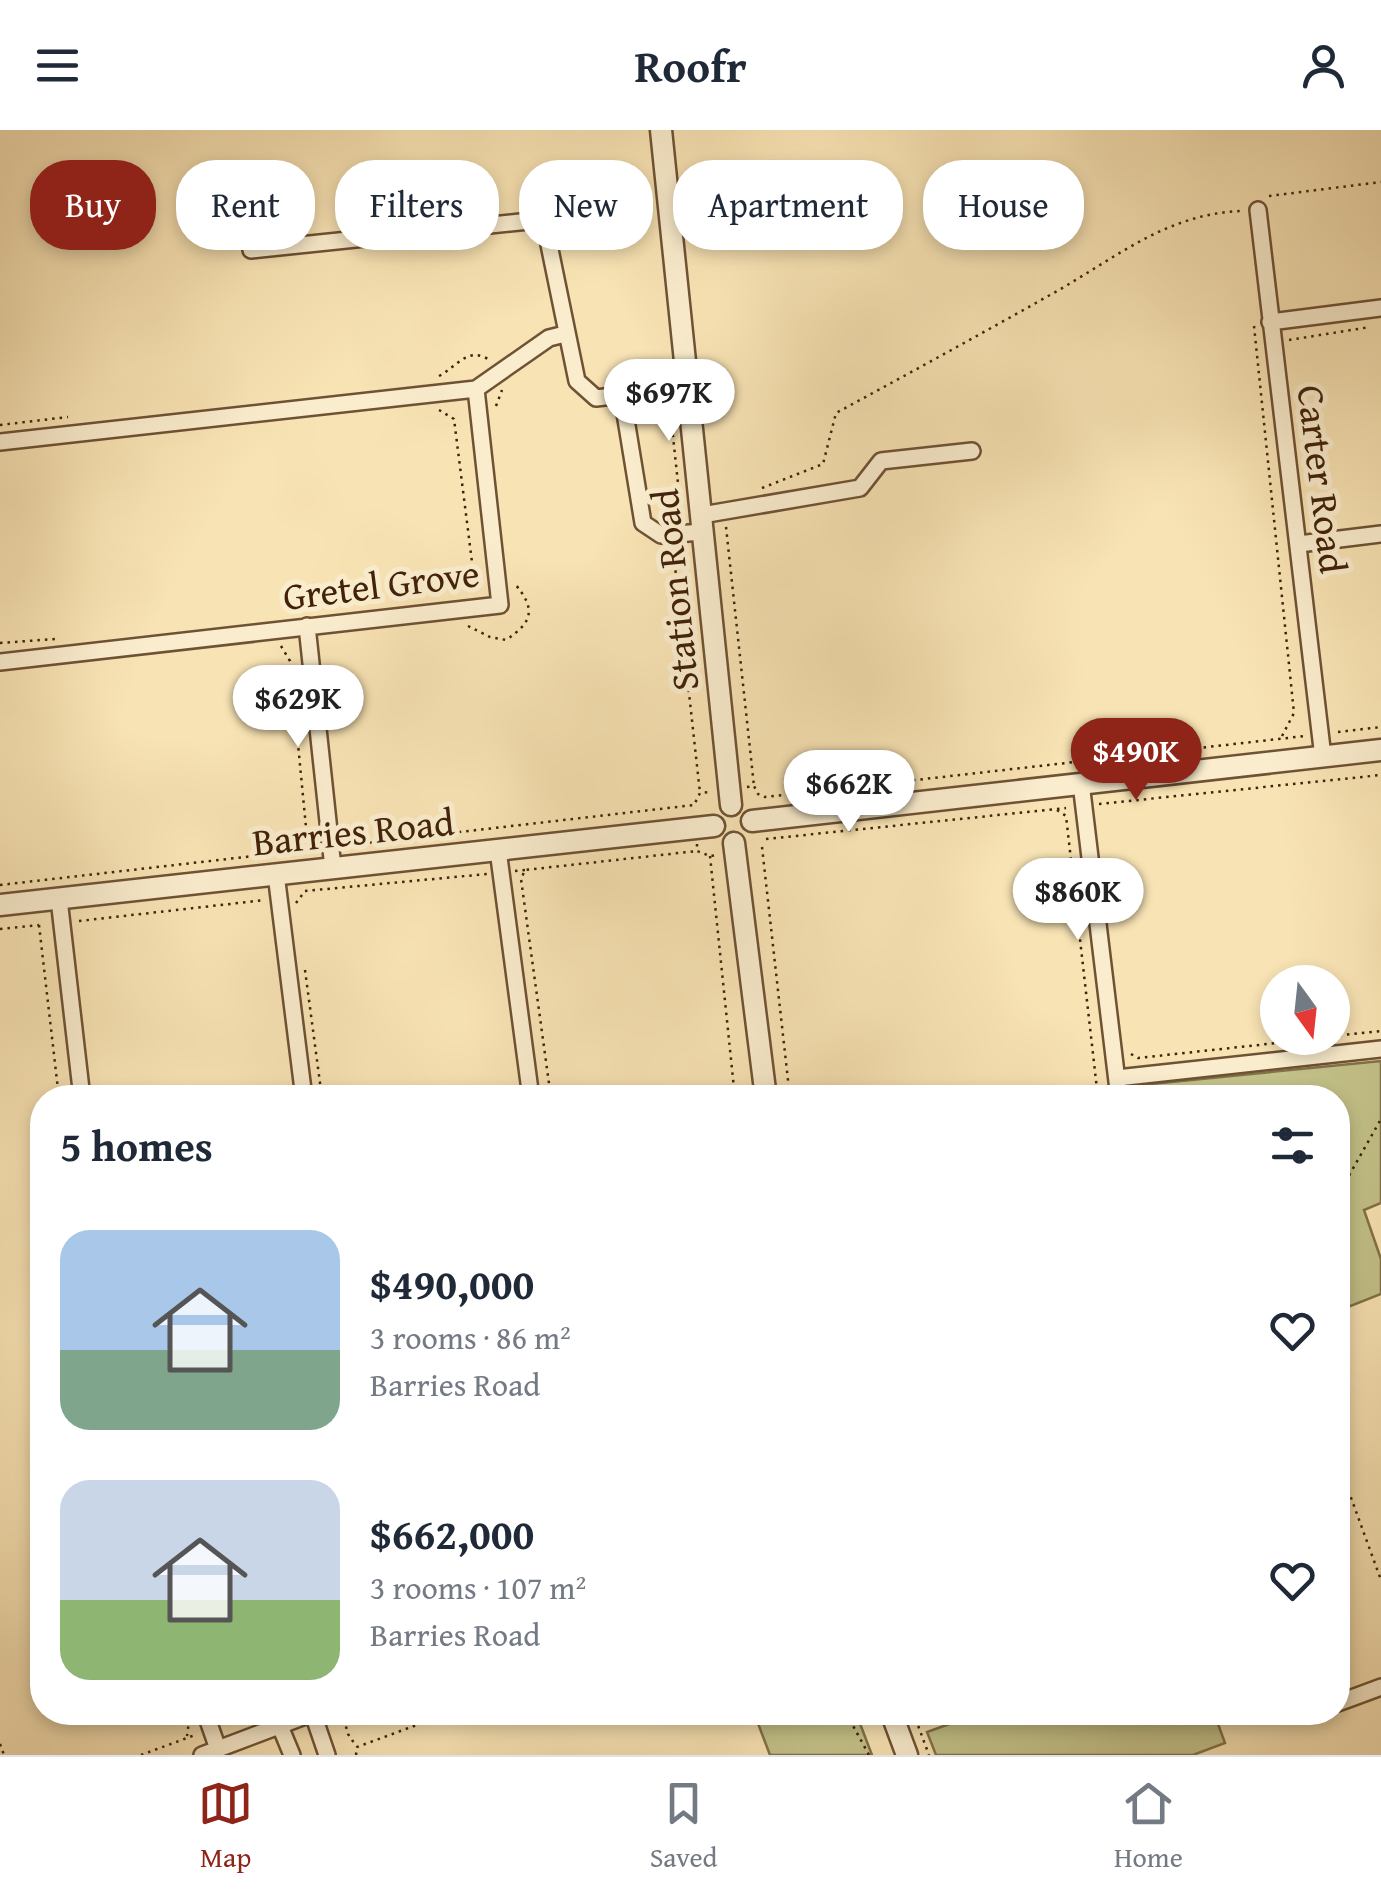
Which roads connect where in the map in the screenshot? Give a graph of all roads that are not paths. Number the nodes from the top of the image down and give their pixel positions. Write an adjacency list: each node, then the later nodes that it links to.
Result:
1 (662, 130): 10 (street, Station Road)
2 (1258, 210): 5 (street, Carter Road)
3 (315, 243): 6 (street)
4 (1381, 308): 5 (street)
5 (1262, 324): 12 (street, Carter Road)
6 (566, 334): 7 (street); 10 (street)
7 (476, 389): 8 (street); 13 (street, Gretel Grove)
8 (0, 442)
9 (972, 451): 10 (street)
10 (703, 524): 18 (street, Station Road)
11 (1381, 534): 12 (street)
12 (1299, 544): 16 (street, Carter Road)
13 (307, 626): 14 (street, Gretel Grove); 23 (street)
14 (0, 662)
15 (1381, 750): 16 (street)
16 (1323, 757): 17 (street)
17 (1081, 783): 19 (street); 28 (street)
18 (731, 797): 19 (street); 20 (street)
19 (752, 822): 21 (street)
20 (714, 826): 21 (street); 22 (street, Barries Road)
21 (734, 843): 32 (street)
22 (498, 850): 23 (street, Barries Road); 31 (street)
23 (332, 858): 24 (street, Barries Road)
24 (276, 874): 25 (street, Barries Road); 30 (street)
25 (59, 898): 26 (street, Barries Road); 29 (street)
26 (0, 905)
27 (1381, 1049): 28 (street)
28 (1117, 1078): 33 (street)
29 (81, 1085)
30 (302, 1085)
31 (528, 1085)
32 (764, 1085)
33 (1118, 1085)
34 (1381, 1687): 35 (street)
35 (1350, 1699)
36 (210, 1725): 40 (street)
37 (319, 1725): 43 (street)
38 (897, 1725): 44 (street)
39 (280, 1726): 40 (street); 42 (street)
40 (218, 1749): 41 (street)
41 (202, 1755)
42 (292, 1755)
43 (328, 1755)
44 (907, 1755)

